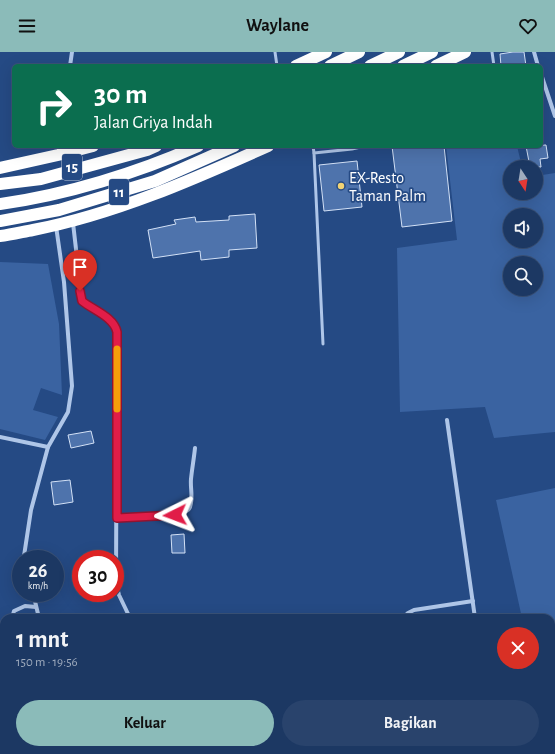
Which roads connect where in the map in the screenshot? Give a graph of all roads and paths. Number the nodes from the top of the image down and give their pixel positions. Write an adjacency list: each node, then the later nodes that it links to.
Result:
1 (72, 52): 11 (street)
2 (276, 52): 12 (lane)
3 (326, 52): 13 (highway)
4 (353, 52): 14 (highway)
5 (359, 52): 15 (highway)
6 (399, 52): 16 (highway)
7 (432, 52): 17 (highway)
8 (465, 52): 18 (highway)
9 (492, 52): 19 (lane)
10 (534, 52): 20 (street)
11 (70, 64)
12 (278, 64)
13 (300, 64)
14 (328, 64)
15 (334, 64)
16 (374, 64)
17 (407, 64)
18 (440, 64)
19 (494, 64)
20 (537, 64)
21 (543, 80): 22 (street)
22 (555, 116)
23 (83, 148): 32 (highway)
24 (136, 148): 33 (highway, 15)
25 (152, 148): 34 (highway, 11)
26 (194, 148): 35 (highway, 15)
27 (229, 148): 36 (highway, 11)
28 (264, 148): 37 (highway)
29 (313, 148): 31 (lane)
30 (357, 148): 31 (lane)
31 (314, 153): 40 (lane)
32 (0, 168)
33 (0, 181)
34 (0, 184)
35 (0, 204)
36 (0, 221)
37 (73, 222): 38 (highway); 45 (street)
38 (56, 226): 39 (highway); 43 (street)
39 (0, 236)
40 (323, 344)
41 (447, 420): 48 (street)
42 (0, 436): 43 (street)
43 (48, 447): 46 (street)
44 (195, 448): 45 (street)
45 (117, 518): 52 (street)
46 (25, 550)
47 (35, 602): 49 (street)
48 (473, 602): 53 (street); 54 (street)
49 (36, 607): 50 (street); 51 (street)
50 (13, 614)
51 (38, 614)
52 (128, 614)
53 (407, 614)
54 (474, 614)

